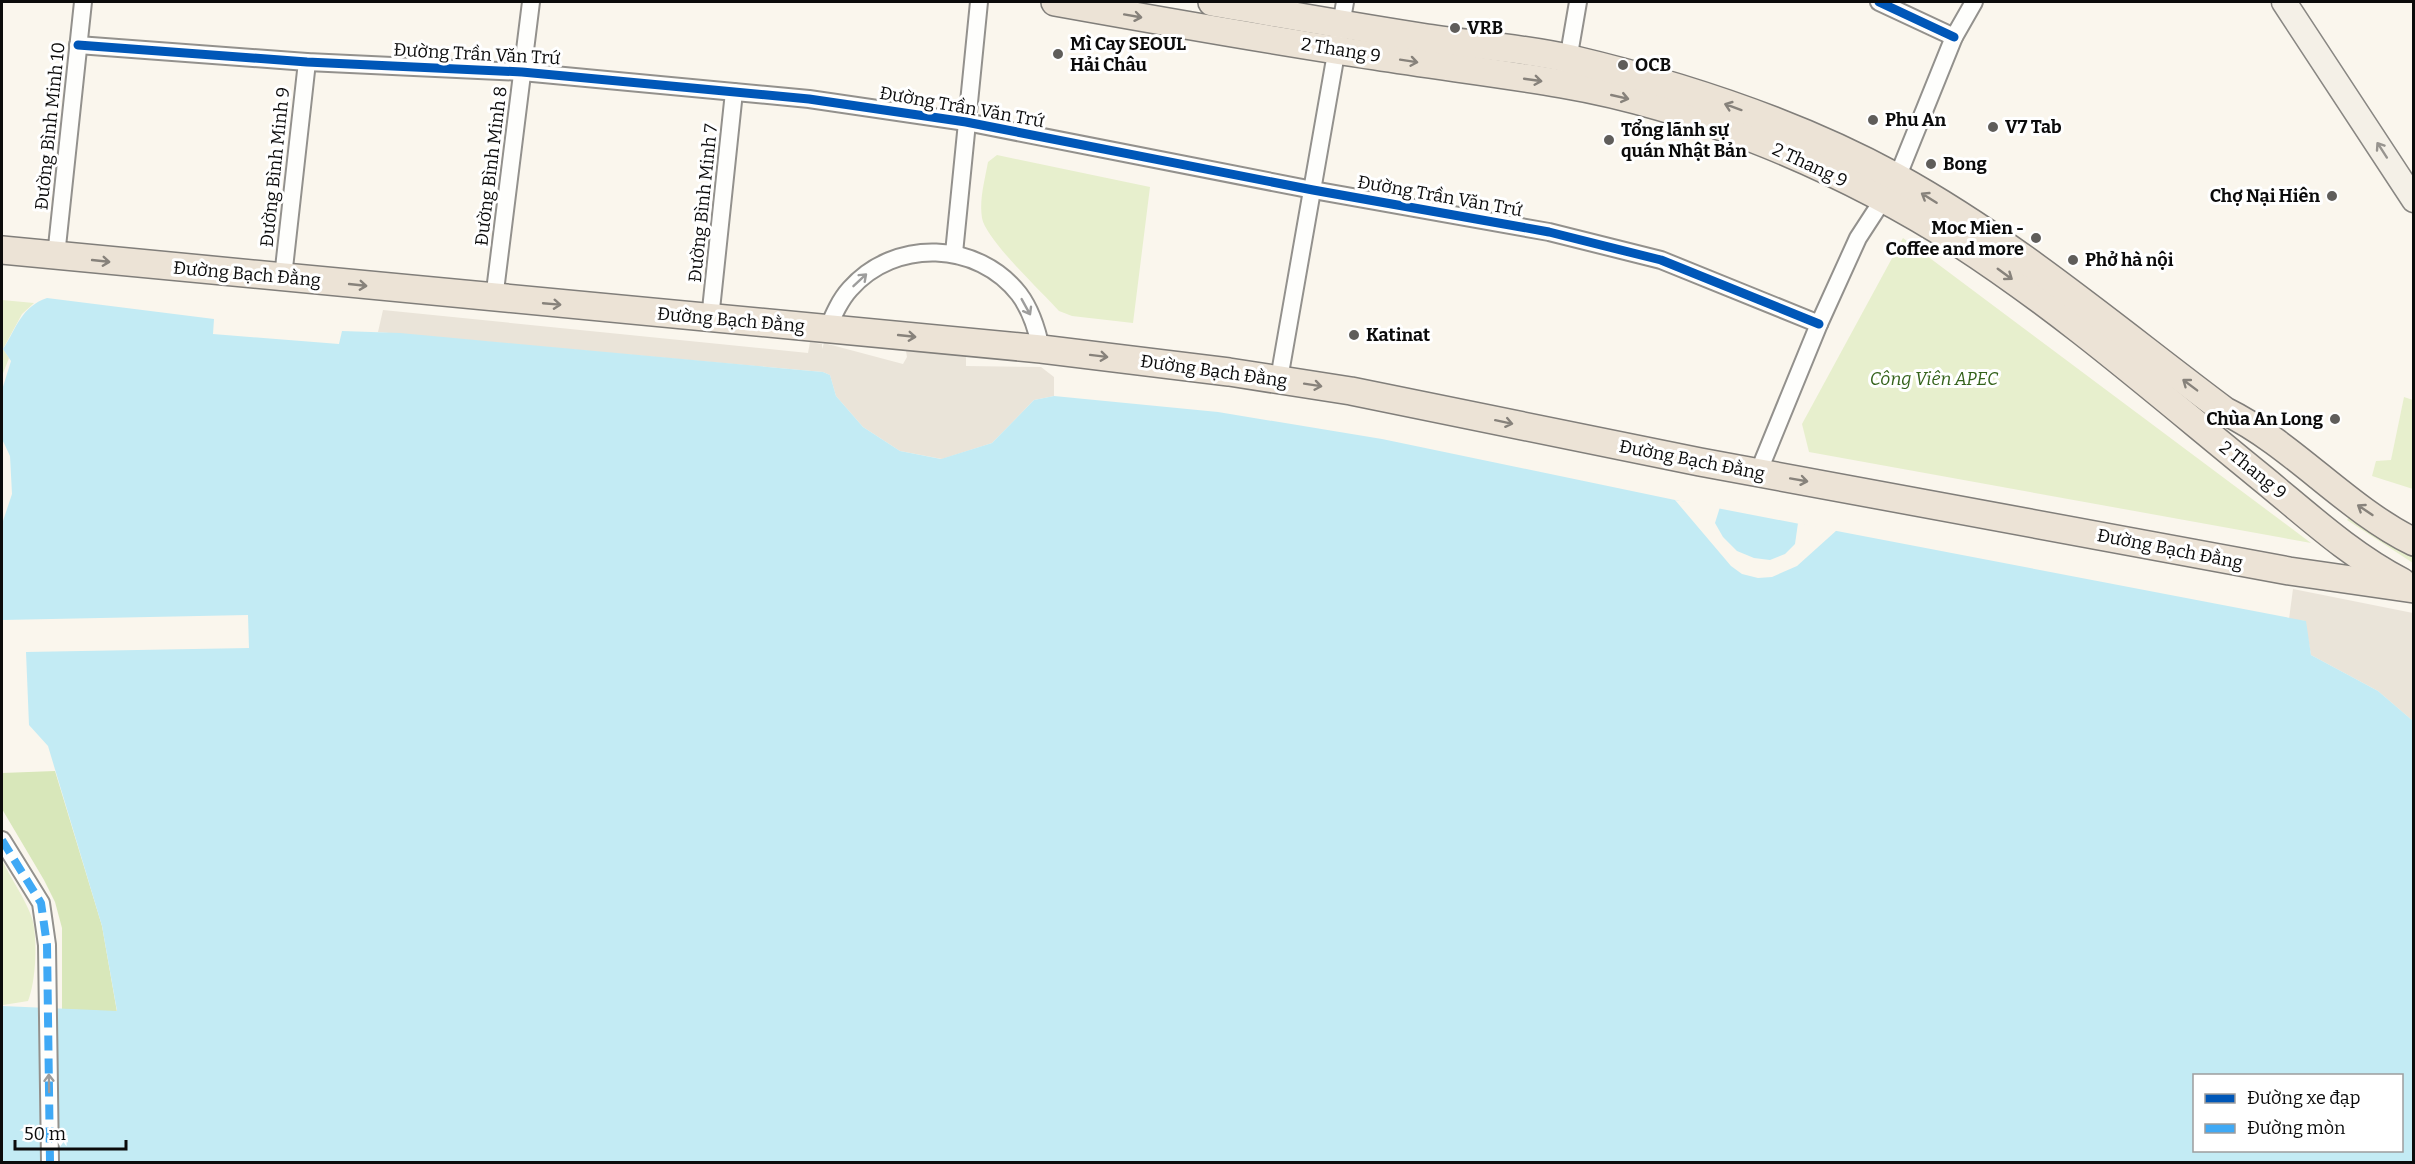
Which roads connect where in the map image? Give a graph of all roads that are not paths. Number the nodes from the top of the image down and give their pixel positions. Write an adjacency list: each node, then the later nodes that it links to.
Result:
1 (83, 2): 13 (street, Đường Bình Minh 10)
2 (531, 2): 16 (street, Đường Bình Minh 8)
3 (979, 2): 18 (street)
4 (1055, 2): 11 (main road, 2 Thang 9, one-way to 11)
5 (1212, 2): 10 (main road, 2 Thang 9)
6 (1578, 2): 15 (street)
7 (1879, 2): 12 (street)
8 (1974, 2): 12 (street)
9 (2284, 2): 22 (main road, one-way to 9)
10 (1244, 4): 11 (main road, 2 Thang 9)
11 (1341, 25): 15 (main road, 2 Thang 9); 20 (street)
12 (1953, 37): 19 (street)
13 (78, 45): 14 (street, Đường Trần Văn Trứ); 25 (street, Đường Bình Minh 10)
14 (307, 62): 16 (street, Đường Trần Văn Trứ); 26 (street, Đường Bình Minh 9)
15 (1565, 71): 19 (main road, 2 Thang 9, one-way to 15); 21 (main road, 2 Thang 9, one-way to 21)
16 (522, 72): 17 (street, Đường Trần Văn Trứ); 27 (street, Đường Bình Minh 8)
17 (734, 92): 18 (street, Đường Trần Văn Trứ); 28 (street, Đường Bình Minh 7)
18 (966, 122): 20 (street, Đường Trần Văn Trứ); 24 (street)
19 (1897, 178): 21 (street); 34 (main road, 2 Thang 9, one-way to 19)
20 (1313, 190): 29 (street, Đường Trần Văn Trứ); 32 (street)
21 (1882, 200): 29 (street); 35 (main road, 2 Thang 9, one-way to 35)
22 (2414, 200)
23 (2, 250): 25 (main road, Đường Bạch Đằng)
24 (954, 253): 30 (street, one-way to 24); 31 (street, one-way to 31)
25 (56, 256): 26 (main road, Đường Bạch Đằng, one-way to 26)
26 (283, 277): 27 (main road, Đường Bạch Đằng, one-way to 27)
27 (494, 299): 28 (main road, Đường Bạch Đằng, one-way to 28)
28 (710, 318): 30 (main road, Đường Bạch Đằng)
29 (1819, 324): 33 (street)
30 (828, 328): 31 (main road, Đường Bạch Đằng, one-way to 31)
31 (1041, 349): 32 (main road, Đường Bạch Đằng, one-way to 32)
32 (1279, 379): 33 (main road, Đường Bạch Đằng, one-way to 33)
33 (1758, 473): 37 (main road, Đường Bạch Đằng, one-way to 37)
34 (2340, 494): 35 (main road); 36 (main road, 2 Thang 9, one-way to 34)
35 (2316, 523): 37 (main road, 2 Thang 9)
36 (2414, 542)
37 (2414, 588)
38 (2, 840): 39 (street, one-way to 38)
39 (50, 1162)

